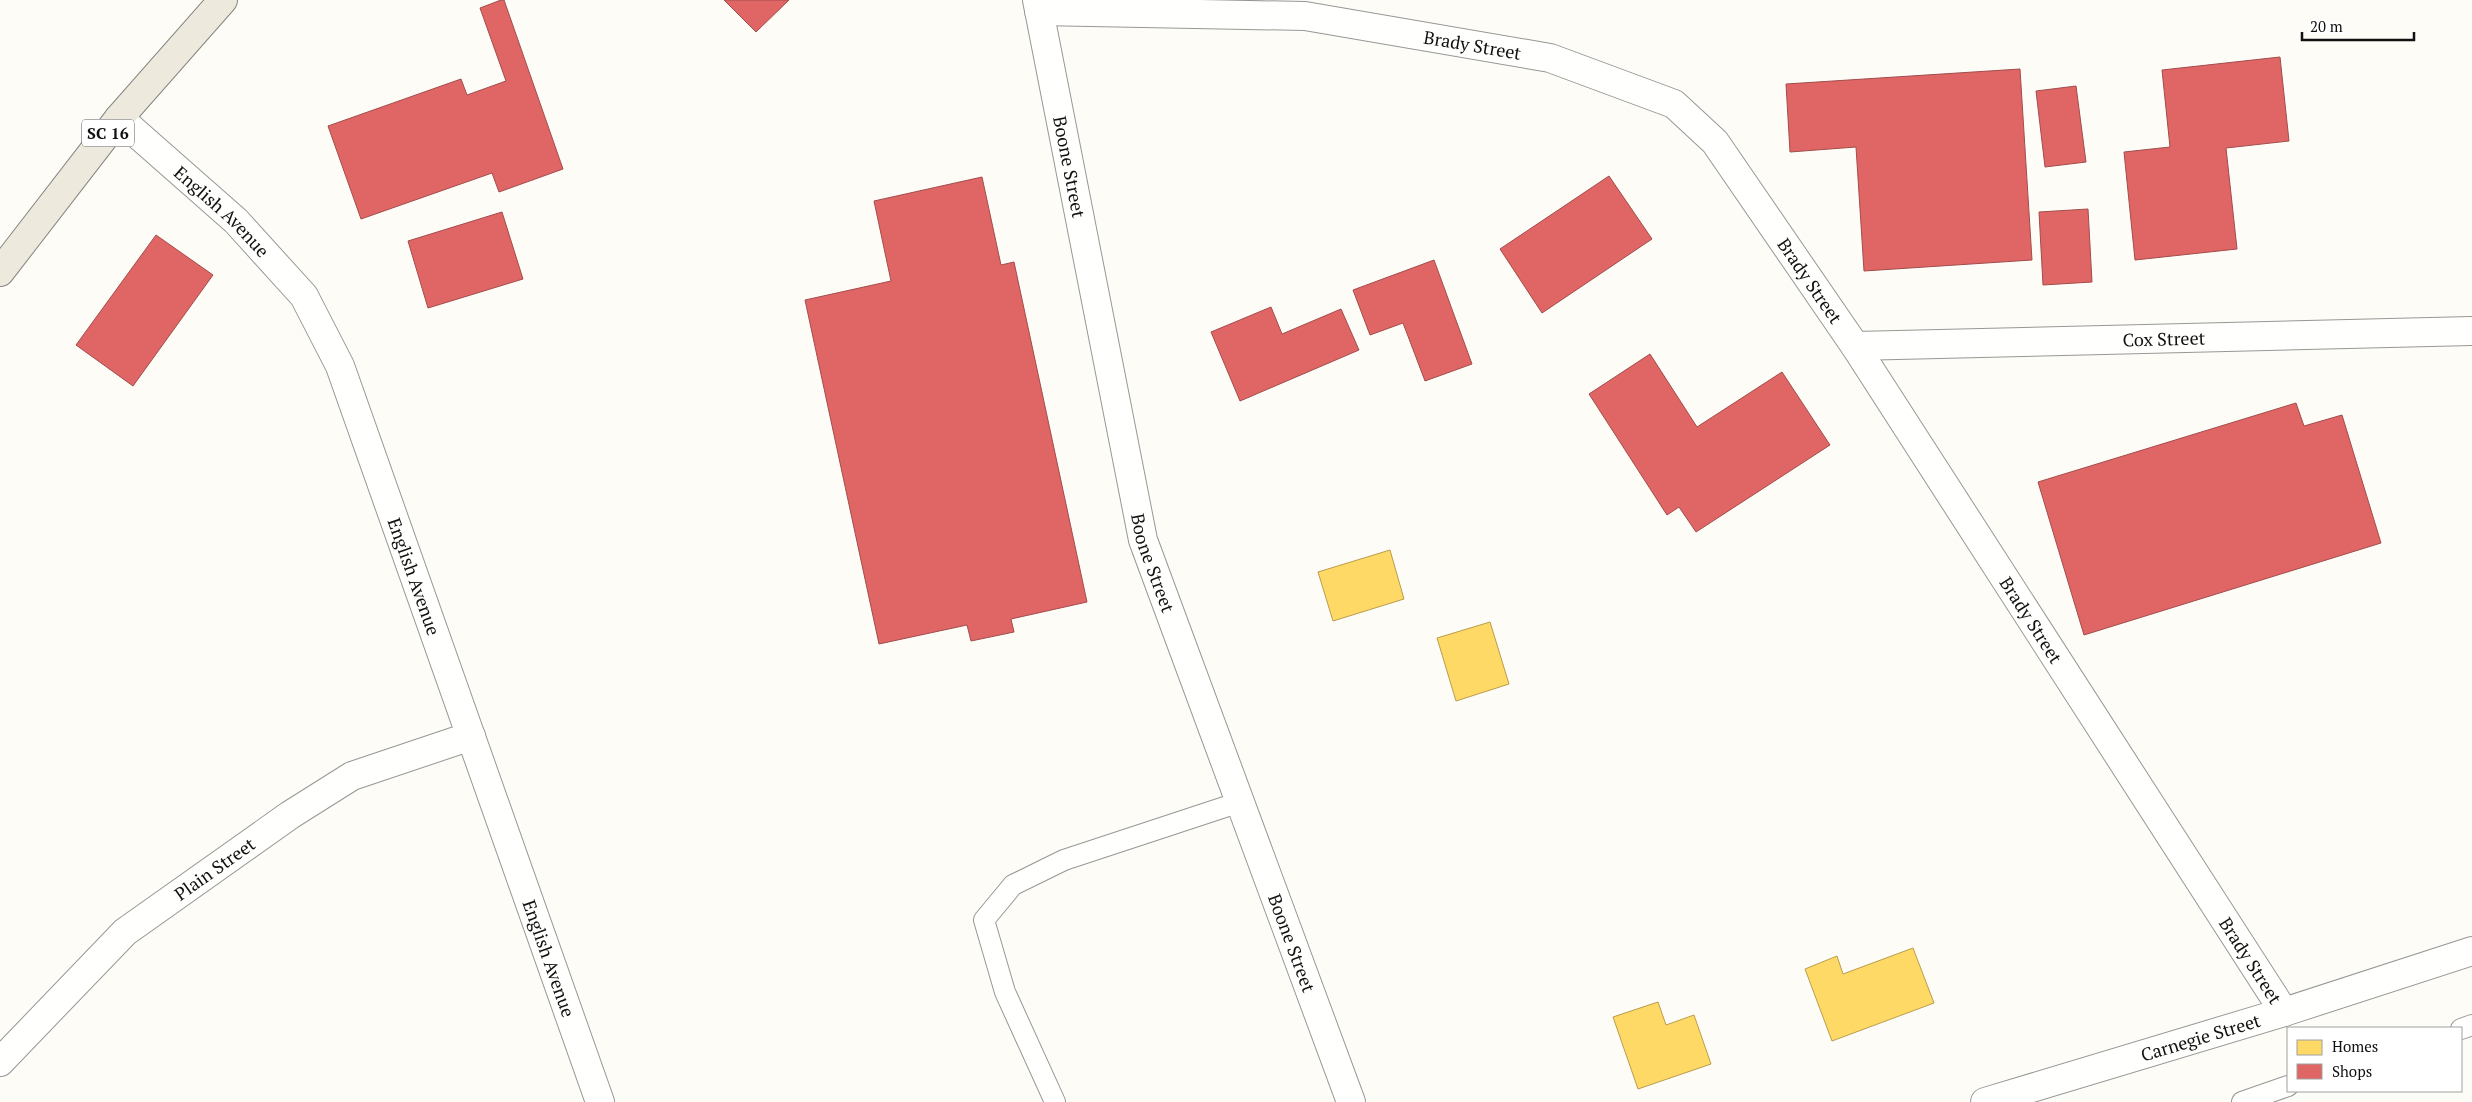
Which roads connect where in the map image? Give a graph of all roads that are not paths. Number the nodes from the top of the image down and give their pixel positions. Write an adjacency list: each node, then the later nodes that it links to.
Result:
1 (223, 0): 3 (main road, SC 16)
2 (1038, 6): 6 (street, Brady Street); 8 (street, Boone Street)
3 (119, 118): 4 (main road, SC 16); 7 (street, English Avenue)
4 (1, 269)
5 (2472, 331): 6 (street, Cox Street)
6 (1855, 346): 10 (street, Brady Street)
7 (471, 736): 11 (street, Plain Street); 13 (street, English Avenue)
8 (1240, 802): 14 (lane); 15 (street, Boone Street)
9 (2472, 951): 10 (street, Carnegie Street)
10 (2284, 1012): 16 (street, Carnegie Street)
11 (0, 1062)
12 (2287, 1086): 17 (lane)
13 (600, 1102)
14 (1055, 1102)
15 (1351, 1102)
16 (1985, 1102)
17 (2242, 1102)

